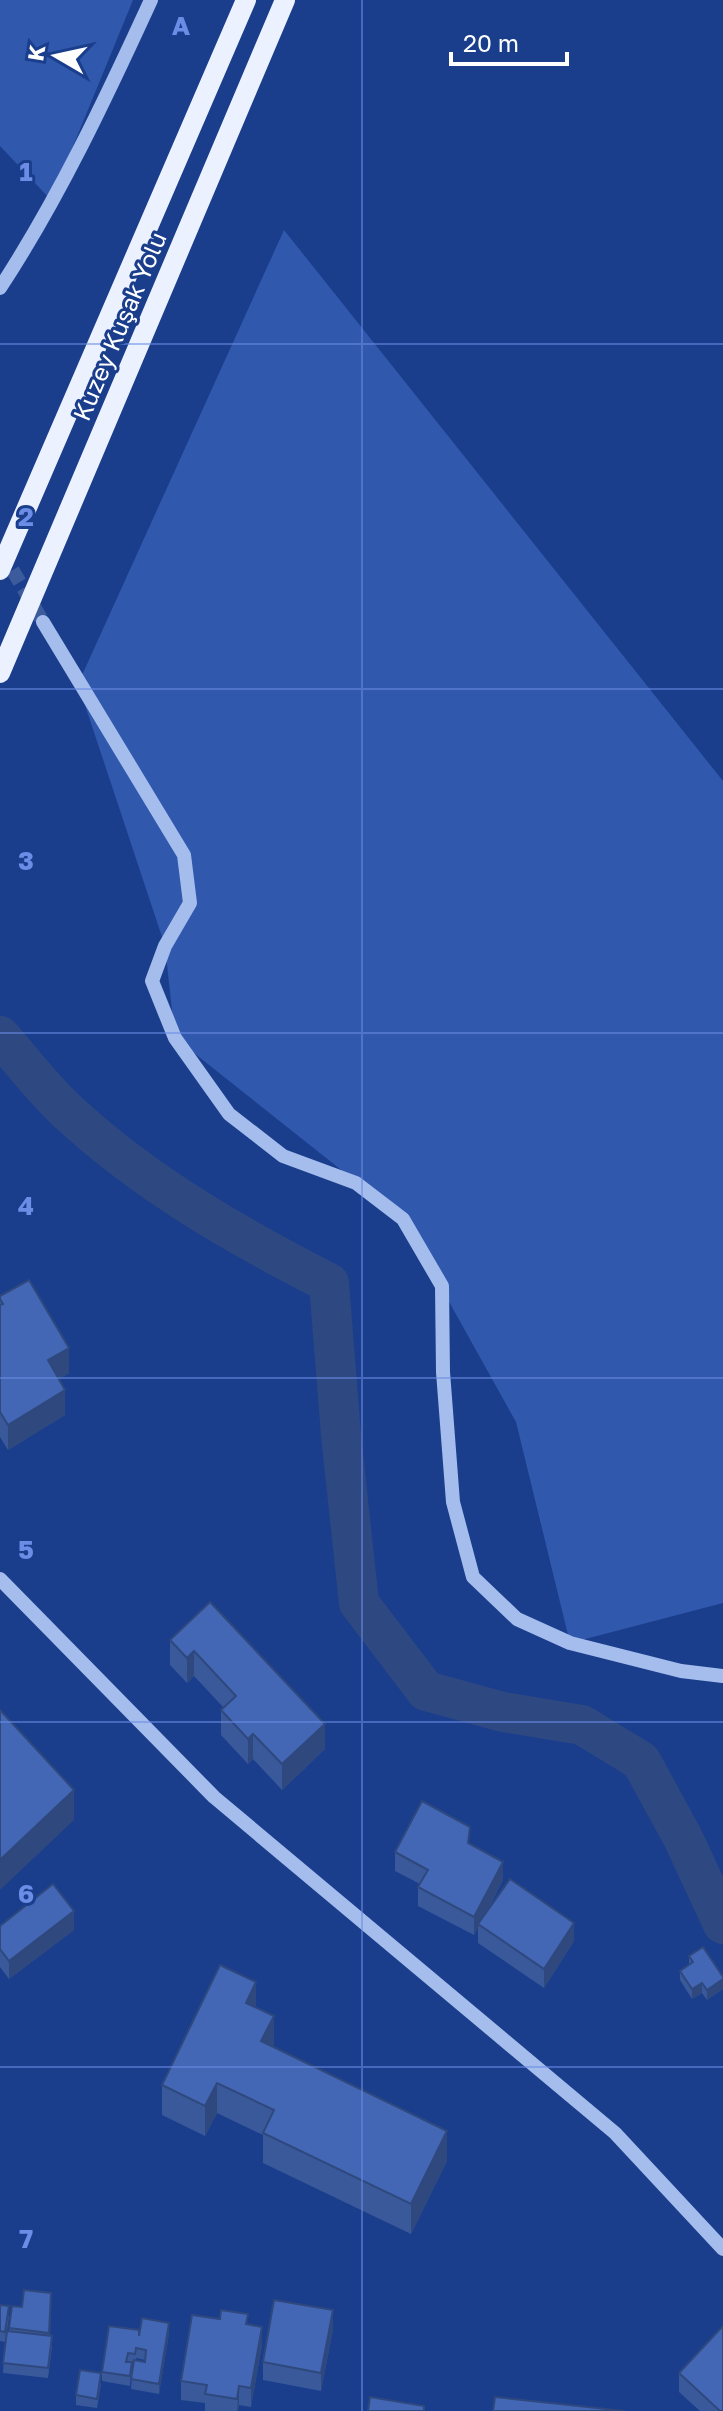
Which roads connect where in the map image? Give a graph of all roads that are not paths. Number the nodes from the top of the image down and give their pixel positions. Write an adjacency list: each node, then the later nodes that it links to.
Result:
1 (151, 0): 4 (street)
2 (246, 0): 5 (main road, Kuzey Kuşak Yolu)
3 (285, 0): 7 (main road, Kuzey Kuşak Yolu)
4 (0, 288)
5 (0, 570)
6 (43, 622): 9 (street)
7 (0, 673)
8 (0, 1579): 10 (street)
9 (723, 1676)
10 (723, 2249)

